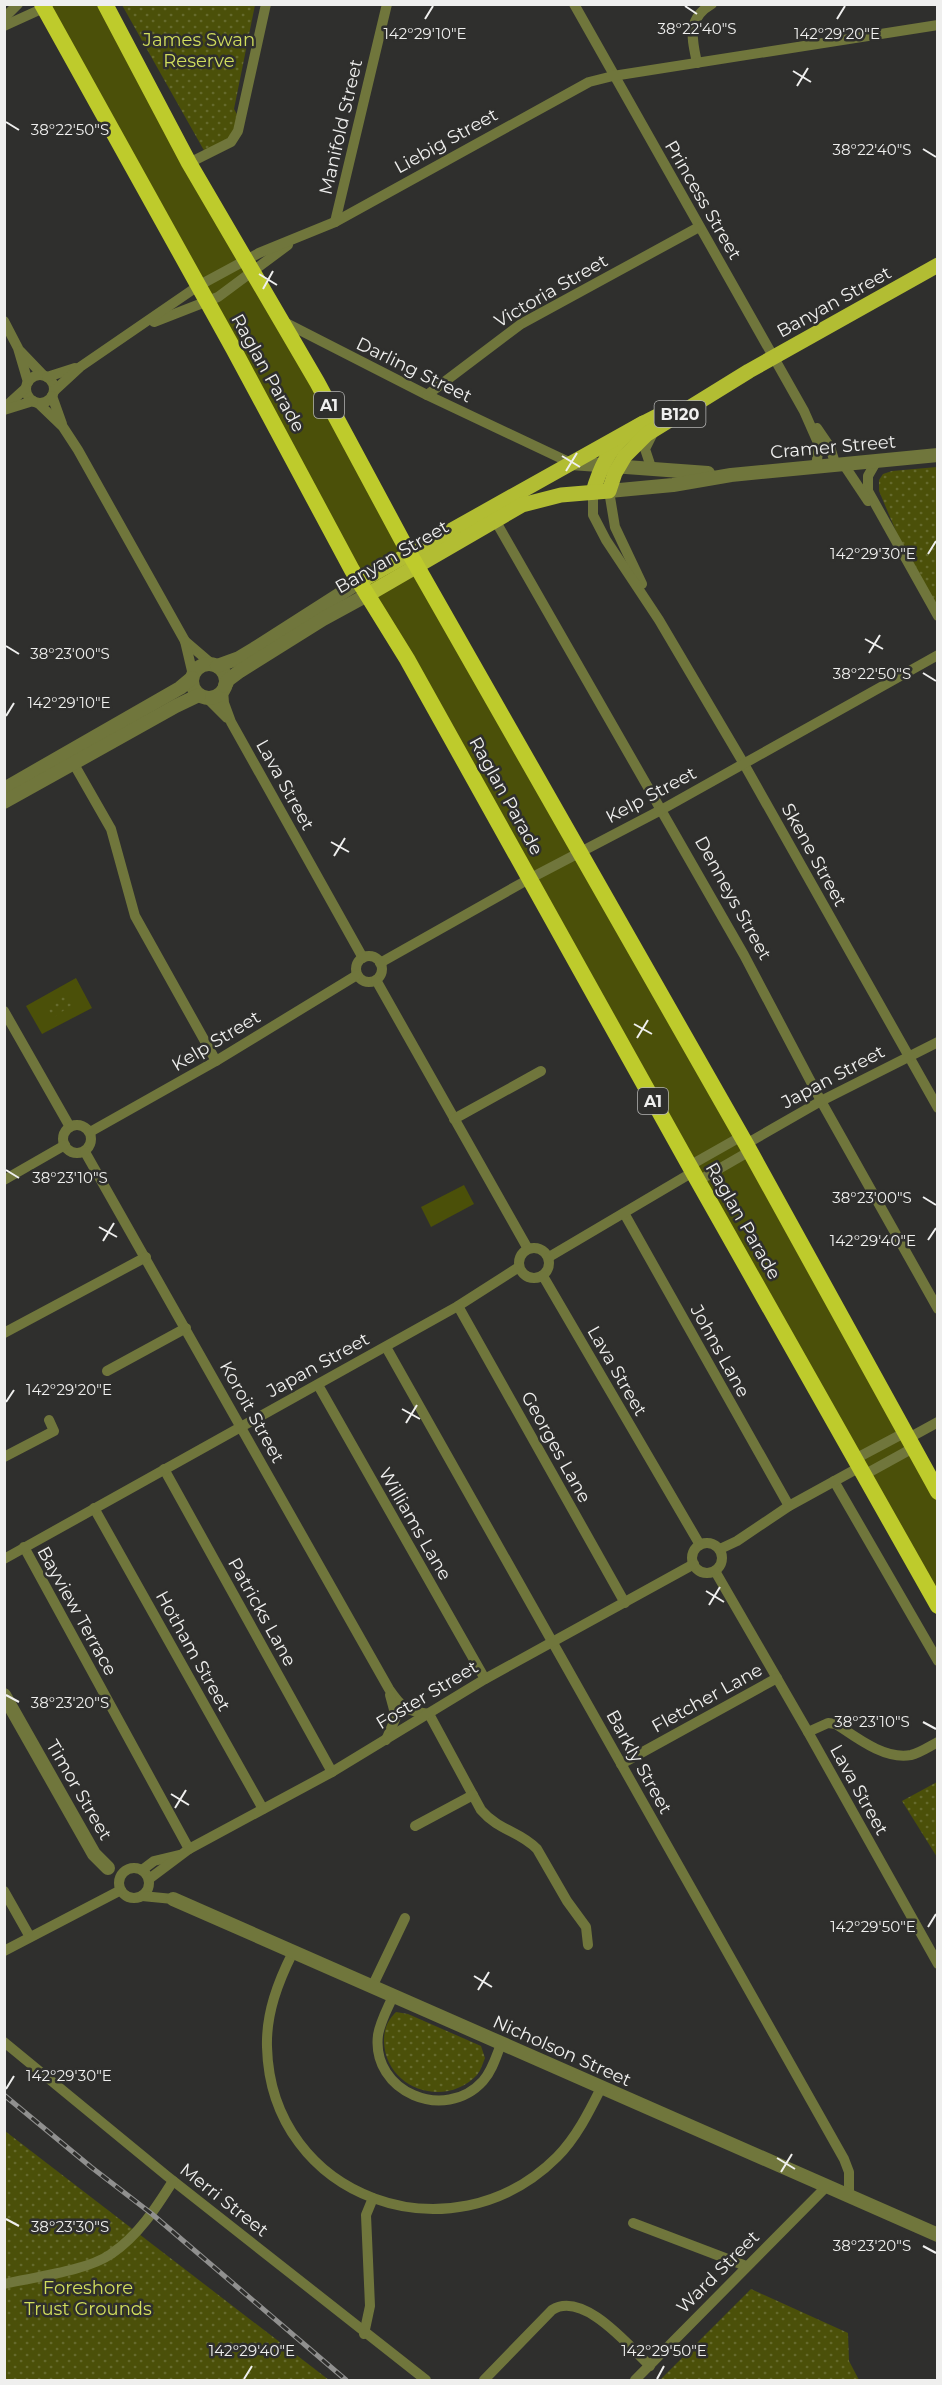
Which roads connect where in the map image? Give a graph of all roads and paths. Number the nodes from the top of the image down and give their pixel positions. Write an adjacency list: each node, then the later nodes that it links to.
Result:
1 (18, 4): 8 (street)
2 (266, 4): 13 (street)
3 (387, 4): 14 (street, Manifold Street)
4 (574, 4): 12 (street, Princess Street)
5 (712, 4): 11 (street)
6 (46, 6): 10 (street); 18 (highway, Raglan Parade / A1)
7 (106, 6): 13 (highway, Raglan Parade / A1)
8 (4, 18)
9 (938, 25): 11 (street, Liebig Street)
10 (4, 26)
11 (698, 63): 12 (street, Liebig Street)
12 (613, 76): 14 (street, Liebig Street); 15 (street, Princess Street)
13 (189, 163): 16 (highway, Raglan Parade / A1)
14 (335, 222): 16 (street, Liebig Street)
15 (699, 227): 24 (street, Princess Street); 29 (street, Victoria Street)
16 (250, 266): 18 (street, Liebig Street); 19 (street, Liebig Street); 20 (highway, Raglan Parade / A1)
17 (938, 266): 24 (main road, Banyan Street / B120)
18 (198, 286): 19 (highway, Raglan Parade / A1); 22 (street, Liebig Street)
19 (206, 302): 22 (street, Liebig Street); 53 (highway, Raglan Parade / A1)
20 (281, 320): 29 (street, Darling Street); 52 (highway, Raglan Parade / A1)
21 (4, 321): 23 (street)
22 (140, 327): 25 (street, Liebig Street)
23 (18, 348): 26 (street); 27 (street)
24 (775, 357): 32 (street, Princess Street); 33 (main road, Banyan Street / B120)
25 (80, 367): 26 (street, Liebig Street); 28 (street, Liebig Street)
26 (45, 376): 27 (street); 28 (street)
27 (27, 385): 30 (street); 31 (street)
28 (53, 393): 30 (street); 34 (street)
29 (426, 395): 35 (street, Darling Street)
30 (35, 402): 31 (street); 34 (street)
31 (4, 409)
32 (804, 411): 40 (street, Princess Street); 42 (street, Princess Street)
33 (650, 426): 38 (main road, B120); 39 (main road, Banyan Street / B120); 41 (main road, Banyan Street / B120); 44 (street)
34 (63, 427): 56 (street)
35 (535, 447): 38 (street, Darling Street); 43 (street, Darling Street)
36 (938, 455): 37 (street, Cramer Street)
37 (876, 462): 40 (street, Cramer Street); 51 (street)
38 (571, 463): 39 (street, B120); 43 (main road, Banyan Street / B120)
39 (602, 465): 41 (street, B120); 47 (main road, Banyan Street / B120)
40 (840, 465): 42 (street, Cramer Street); 51 (street, Princess Street)
41 (618, 466): 44 (street, Cramer Street); 46 (main road, Banyan Street / B120)
42 (816, 467): 45 (street, Cramer Street)
43 (556, 470): 48 (main road); 49 (main road, Banyan Street / B120)
44 (652, 470): 45 (street, Cramer Street)
45 (731, 474): 46 (street, Cramer Street)
46 (609, 491): 47 (main road, Banyan Street / B120); 55 (street, Skene Street)
47 (593, 492): 48 (main road, Banyan Street / B120); 50 (street, Skene Street)
48 (555, 496): 49 (main road, Banyan Street / B120); 50 (street, Skene Street)
49 (492, 515): 52 (main road, Banyan Street / B120); 67 (street, Denneys Street)
50 (597, 523): 55 (street, Skene Street)
51 (891, 536): 54 (street)
52 (413, 559): 53 (main road, Banyan Street / B120); 68 (highway, Raglan Parade / A1)
53 (363, 588): 58 (street, Banyan Street); 60 (street, Banyan Street); 69 (highway, Raglan Parade / A1)
54 (938, 616)
55 (659, 620): 64 (street, Skene Street)
56 (185, 641): 58 (street); 59 (street)
57 (938, 655): 64 (street, Kelp Street)
58 (215, 666): 59 (street); 60 (street)
59 (192, 677): 61 (street); 63 (street)
60 (224, 688): 61 (street); 62 (street, Lava Street)
61 (203, 696): 62 (street, Lava Street); 63 (street)
62 (231, 722): 70 (street, Lava Street)
63 (71, 758): 65 (street); 66 (street); 77 (street)
64 (744, 764): 67 (street, Kelp Street); 76 (street, Skene Street)
65 (4, 789)
66 (4, 802)
67 (661, 810): 68 (street, Kelp Street); 79 (street, Denneys Street)
68 (580, 851): 69 (street, Kelp Street); 84 (highway, Raglan Parade / A1)
69 (529, 879): 71 (street, Kelp Street); 87 (highway, Raglan Parade / A1)
70 (363, 958): 71 (street); 72 (street)
71 (380, 963): 73 (street)
72 (357, 975): 73 (street); 77 (street, Kelp Street)
73 (376, 980): 81 (street)
74 (4, 1011): 82 (street)
75 (938, 1042): 76 (street, Japan Street)
76 (908, 1055): 79 (street, Japan Street); 80 (street, Skene Street)
77 (216, 1061): 83 (street, Kelp Street)
78 (541, 1071): 81 (street)
79 (821, 1101): 84 (street, Japan Street); 96 (street, Denneys Street)
80 (938, 1108)
81 (454, 1119): 90 (street)
82 (70, 1127): 83 (street); 85 (street)
83 (90, 1132): 86 (street)
84 (746, 1143): 87 (street, Japan Street); 87 (street, Japan Street); 105 (highway, Raglan Parade / A1)
85 (65, 1146): 86 (street); 88 (street)
86 (85, 1152): 91 (street, Koroit Street)
87 (693, 1173): 89 (street, Japan Street); 107 (highway, Raglan Parade / A1)
88 (4, 1180)
89 (624, 1213): 92 (street, Japan Street); 111 (street, Johns Lane)
90 (528, 1249): 92 (street); 93 (street)
91 (146, 1257): 97 (street, Koroit Street); 98 (street)
92 (549, 1257): 94 (street)
93 (519, 1267): 94 (street); 95 (street, Japan Street)
94 (543, 1276): 113 (street, Lava Street)
95 (458, 1306): 99 (street, Japan Street); 119 (street, Georges Lane)
96 (938, 1309)
97 (186, 1328): 100 (street); 104 (street, Koroit Street)
98 (4, 1333)
99 (386, 1347): 101 (street, Japan Street); 121 (street, Barkly Street)
100 (108, 1371)
101 (318, 1385): 104 (street, Japan Street); 124 (street, Williams Lane)
102 (49, 1420): 106 (street)
103 (938, 1422): 105 (street)
104 (241, 1426): 108 (street, Japan Street); 125 (street, Koroit Street)
105 (908, 1440): 107 (street); 107 (street); 110 (highway, Raglan Parade / A1)
106 (4, 1457)
107 (860, 1467): 109 (street); 120 (highway, Raglan Parade / A1)
108 (164, 1469): 112 (street, Japan Street); 132 (street, Patricks Lane)
109 (834, 1482): 111 (street); 122 (street)
110 (938, 1492)
111 (789, 1506): 115 (street)
112 (94, 1508): 114 (street, Japan Street); 134 (street, Hotham Street)
113 (700, 1545): 115 (street); 117 (street)
114 (24, 1547): 116 (street, Japan Street); 136 (street, Bayview Terrace)
115 (720, 1549): 118 (street)
116 (4, 1559)
117 (694, 1564): 118 (street); 119 (street, Foster Street)
118 (715, 1571): 123 (street, Lava Street)
119 (625, 1603): 121 (street, Foster Street)
120 (938, 1606)
121 (551, 1643): 124 (street, Foster Street); 131 (street, Barkly Street)
122 (938, 1661)
123 (777, 1678): 128 (street, Lava Street); 131 (street, Fletcher Lane)
124 (485, 1679): 127 (street, Foster Street)
125 (389, 1689): 127 (street, Koroit Street); 129 (street, Koroit Street)
126 (4, 1695): 137 (street, Timor Street)
127 (429, 1714): 129 (street, Foster Street); 133 (street)
128 (808, 1732): 130 (street); 149 (street, Lava Street)
129 (386, 1740): 132 (street, Foster Street)
130 (938, 1742)
131 (621, 1764): 158 (street, Barkly Street)
132 (332, 1772): 134 (street, Foster Street)
133 (473, 1795): 135 (street); 146 (street)
134 (263, 1809): 136 (street, Foster Street)
135 (415, 1826)
136 (189, 1849): 139 (street, Foster Street)
137 (108, 1868): 138 (street, Timor Street); 140 (street, Timor Street)
138 (125, 1872): 139 (street); 140 (street)
139 (147, 1877): 142 (street); 143 (street, Nicholson Street)
140 (122, 1890): 142 (street); 145 (street)
141 (4, 1891): 145 (street)
142 (142, 1896): 143 (street, Nicholson Street)
143 (173, 1899): 148 (street, Nicholson Street)
144 (405, 1918): 150 (street)
145 (30, 1937): 147 (street)
146 (588, 1945)
147 (4, 1951)
148 (293, 1952): 150 (street, Nicholson Street); 157 (street)
149 (938, 1964)
150 (372, 1987): 151 (street, Nicholson Street)
151 (393, 1996): 153 (street, Nicholson Street); 153 (street)
152 (4, 2042): 155 (street, Merri Street)
153 (501, 2044): 154 (street, Nicholson Street)
154 (601, 2088): 156 (street, Nicholson Street); 157 (street)
155 (173, 2181): 162 (street); 163 (street, Merri Street)
156 (825, 2187): 158 (street, Nicholson Street); 161 (street, Ward Street)
157 (373, 2198): 163 (street)
158 (849, 2198): 160 (street, Nicholson Street)
159 (633, 2223): 161 (street)
160 (938, 2235)
161 (746, 2266): 164 (street, Ward Street)
162 (4, 2284)
163 (364, 2334): 165 (street, Merri Street)
164 (650, 2366): 166 (street); 167 (street, Ward Street)
165 (426, 2380)
166 (484, 2380)
167 (635, 2380)

